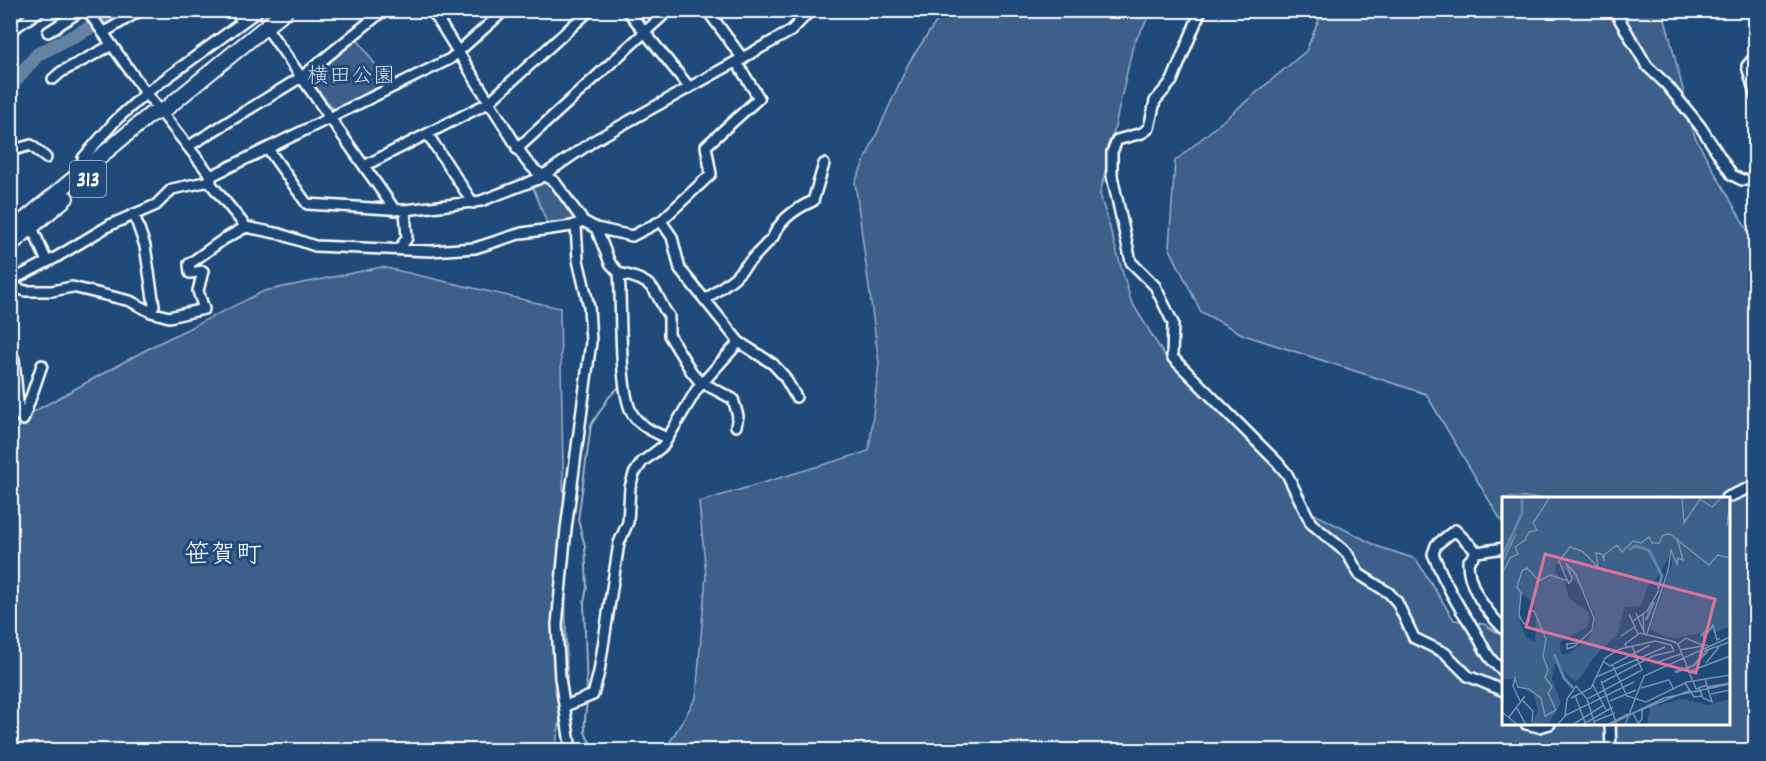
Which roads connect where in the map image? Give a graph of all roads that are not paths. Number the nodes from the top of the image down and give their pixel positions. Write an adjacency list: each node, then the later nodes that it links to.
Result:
1 (41, 10): 21 (street)
2 (82, 10): 22 (street)
3 (87, 10): 20 (street)
4 (141, 10): 20 (street)
5 (235, 10): 18 (street)
6 (259, 10): 18 (street)
7 (286, 10): 19 (highway, 313)
8 (384, 10): 28 (street)
9 (505, 10): 25 (street)
10 (590, 10): 33 (street)
11 (627, 10): 23 (street)
12 (669, 10): 23 (street)
13 (707, 10): 27 (street)
14 (1202, 10): 77 (street)
15 (1614, 10): 47 (street)
16 (434, 11): 25 (street)
17 (805, 13): 27 (street)
18 (243, 22): 31 (street)
19 (266, 27): 28 (street); 34 (highway, 313)
20 (99, 28): 24 (street)
21 (10, 31)
22 (48, 32)
23 (644, 32): 30 (street); 39 (street)
24 (112, 45): 29 (street); 31 (street)
25 (458, 54): 33 (street); 35 (street)
26 (1755, 55): 32 (street)
27 (740, 61): 30 (street); 51 (street)
28 (303, 76): 35 (street); 37 (street)
29 (54, 80)
30 (689, 87): 45 (street)
31 (146, 93): 34 (street); 44 (street)
32 (1755, 97)
33 (488, 103): 36 (street); 39 (street)
34 (163, 111): 37 (street); 44 (highway, 313); 53 (highway, 313)
35 (331, 117): 38 (street); 43 (street)
36 (428, 135): 43 (street); 48 (street)
37 (189, 146): 46 (street)
38 (268, 149): 46 (street); 49 (street)
39 (517, 149): 45 (street)
40 (10, 151): 41 (street)
41 (46, 158)
42 (824, 164): 62 (street)
43 (366, 165): 49 (street)
44 (85, 170): 56 (highway, 313)
45 (546, 174): 48 (street); 52 (street)
46 (211, 178): 50 (street); 54 (street)
47 (1755, 180)
48 (473, 203): 49 (street)
49 (400, 210): 58 (street)
50 (134, 214): 59 (street); 63 (street)
51 (661, 221): 55 (street); 62 (street)
52 (580, 223): 55 (street); 58 (street); 78 (street)
53 (32, 227): 57 (highway, 313); 59 (street)
54 (246, 227): 58 (street); 63 (street)
55 (596, 228): 60 (street)
56 (10, 232)
57 (10, 245)
58 (399, 249)
59 (47, 262): 61 (street)
60 (619, 273): 67 (street); 70 (street)
61 (11, 281): 63 (street)
62 (705, 300): 64 (street)
63 (151, 312)
64 (738, 342): 67 (street); 68 (street)
65 (10, 354): 66 (street)
66 (42, 365)
67 (704, 384): 69 (street); 70 (street)
68 (796, 397)
69 (736, 426)
70 (667, 438): 78 (street)
71 (1755, 485): 72 (street)
72 (1728, 497)
73 (1502, 548): 74 (street)
74 (1477, 552): 75 (street); 76 (street)
75 (1502, 628)
76 (1502, 670)
77 (1502, 691)
78 (565, 706): 80 (street)
79 (1610, 725): 81 (street)
80 (571, 750)
81 (1611, 750)

